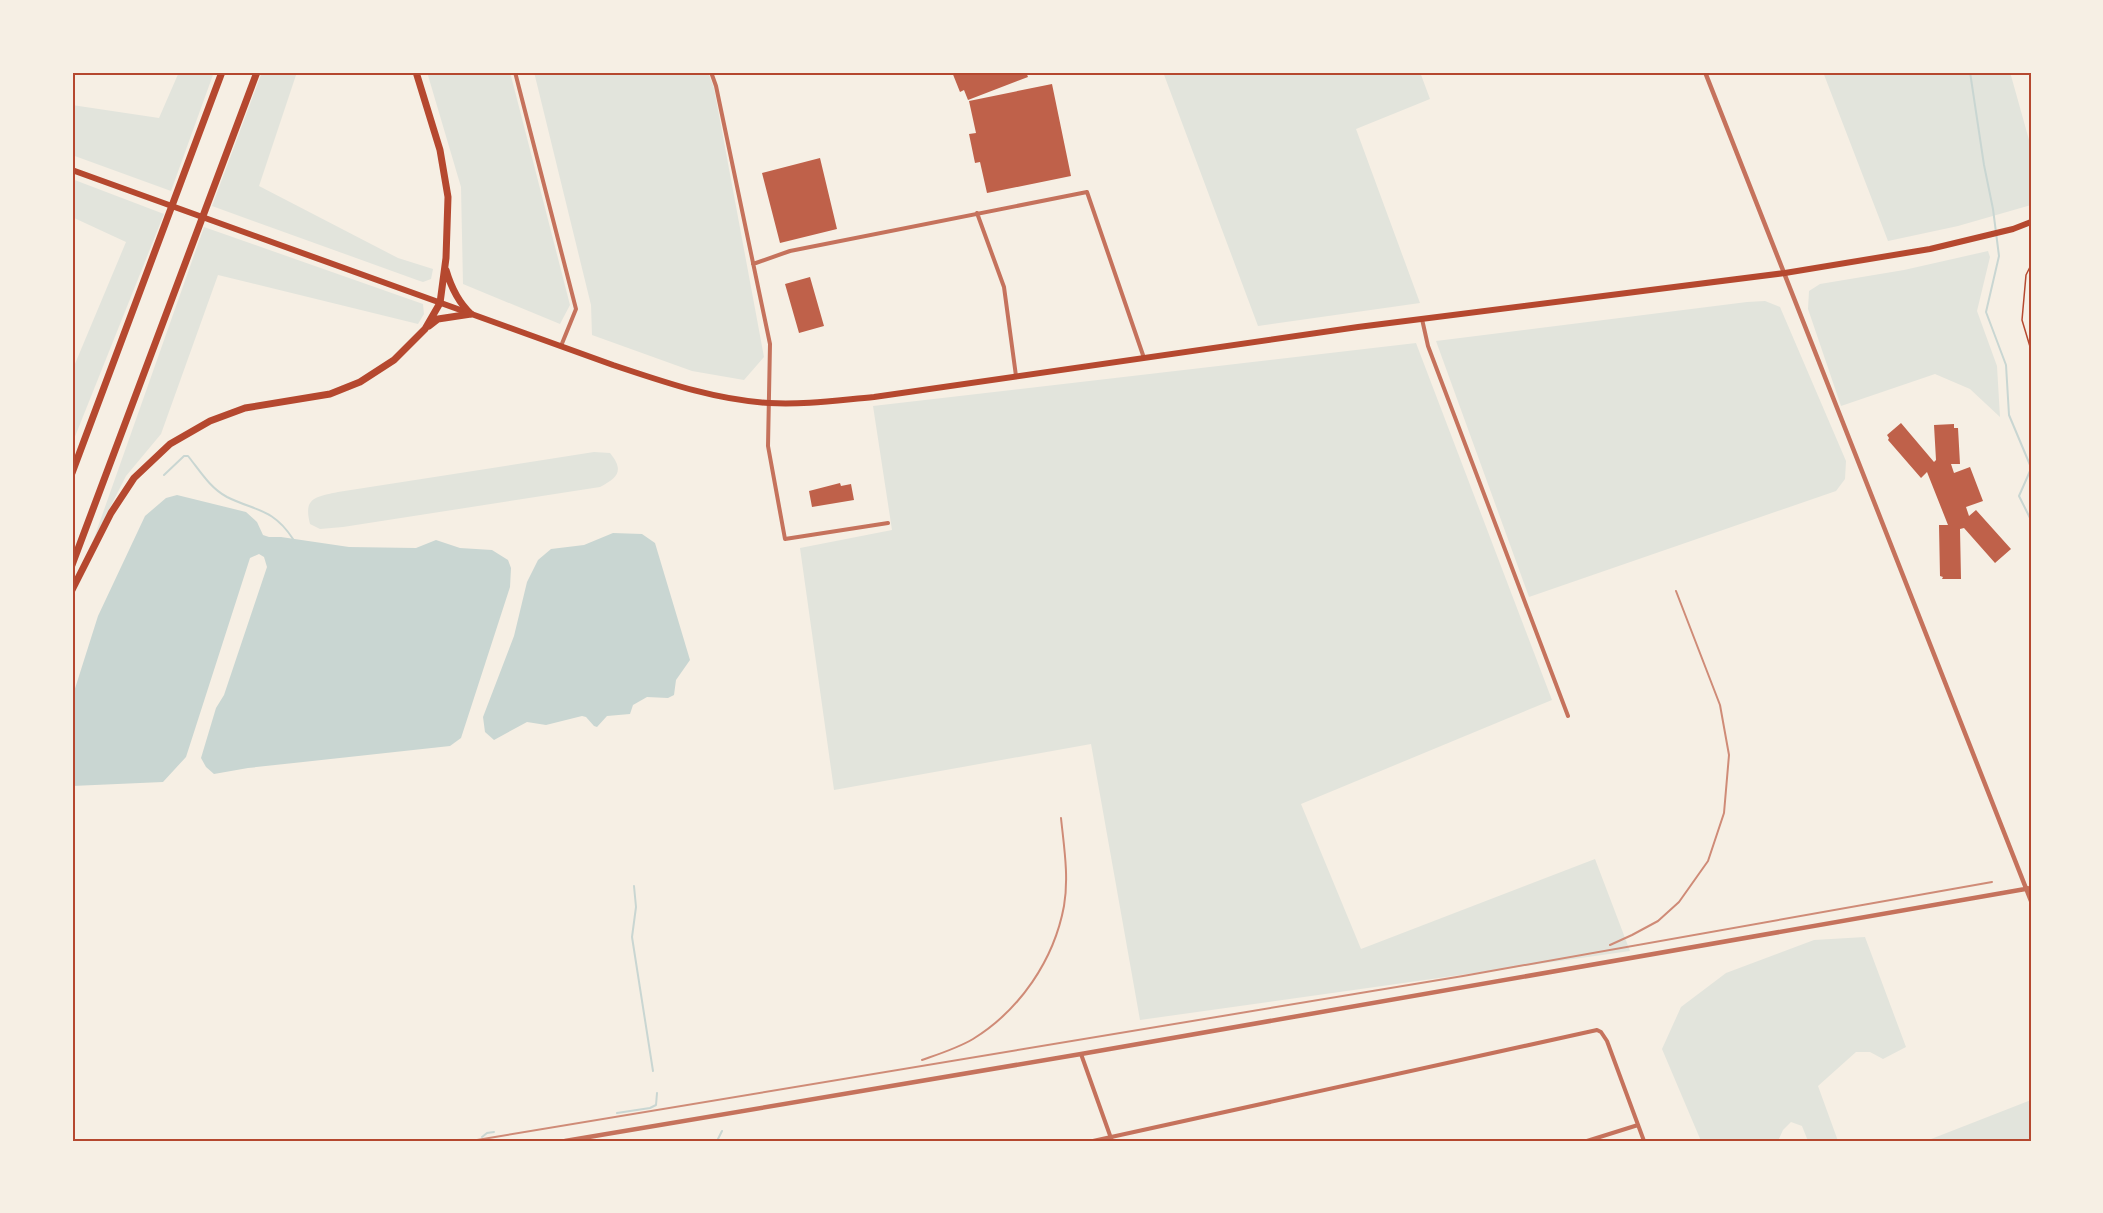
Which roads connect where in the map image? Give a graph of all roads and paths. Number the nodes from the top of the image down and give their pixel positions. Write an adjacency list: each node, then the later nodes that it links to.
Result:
1 (222, 72): 23 (highway)
2 (257, 72): 25 (highway)
3 (416, 72): 12 (highway)
4 (515, 72): 18 (street)
5 (711, 72): 10 (street)
6 (1705, 72): 13 (street)
7 (72, 170): 14 (main road)
8 (977, 213): 10 (street); 20 (street); 21 (street)
9 (2031, 222): 13 (main road)
10 (753, 264): 22 (street)
11 (2031, 265): 19 (path)
12 (445, 269): 14 (highway); 15 (highway)
13 (1785, 273): 16 (main road); 28 (street)
14 (440, 303): 15 (main road); 17 (highway)
15 (471, 314): 17 (highway); 18 (main road)
16 (1422, 319): 20 (main road); 27 (street)
17 (425, 329): 26 (highway)
18 (560, 346): 22 (main road)
19 (2031, 350)
20 (1144, 358): 21 (main road)
21 (1016, 376): 22 (main road)
22 (769, 403): 24 (street)
23 (72, 473)
24 (888, 523)
25 (72, 565)
26 (72, 590)
27 (1568, 716)
28 (2029, 889): 29 (street); 30 (street)
29 (2031, 901)
30 (1081, 1054): 32 (street); 33 (street)
31 (1638, 1125): 32 (street); 35 (street); 36 (street)
32 (1112, 1139): 34 (street)
33 (565, 1141)
34 (1093, 1141)
35 (1587, 1141)
36 (1644, 1141)

